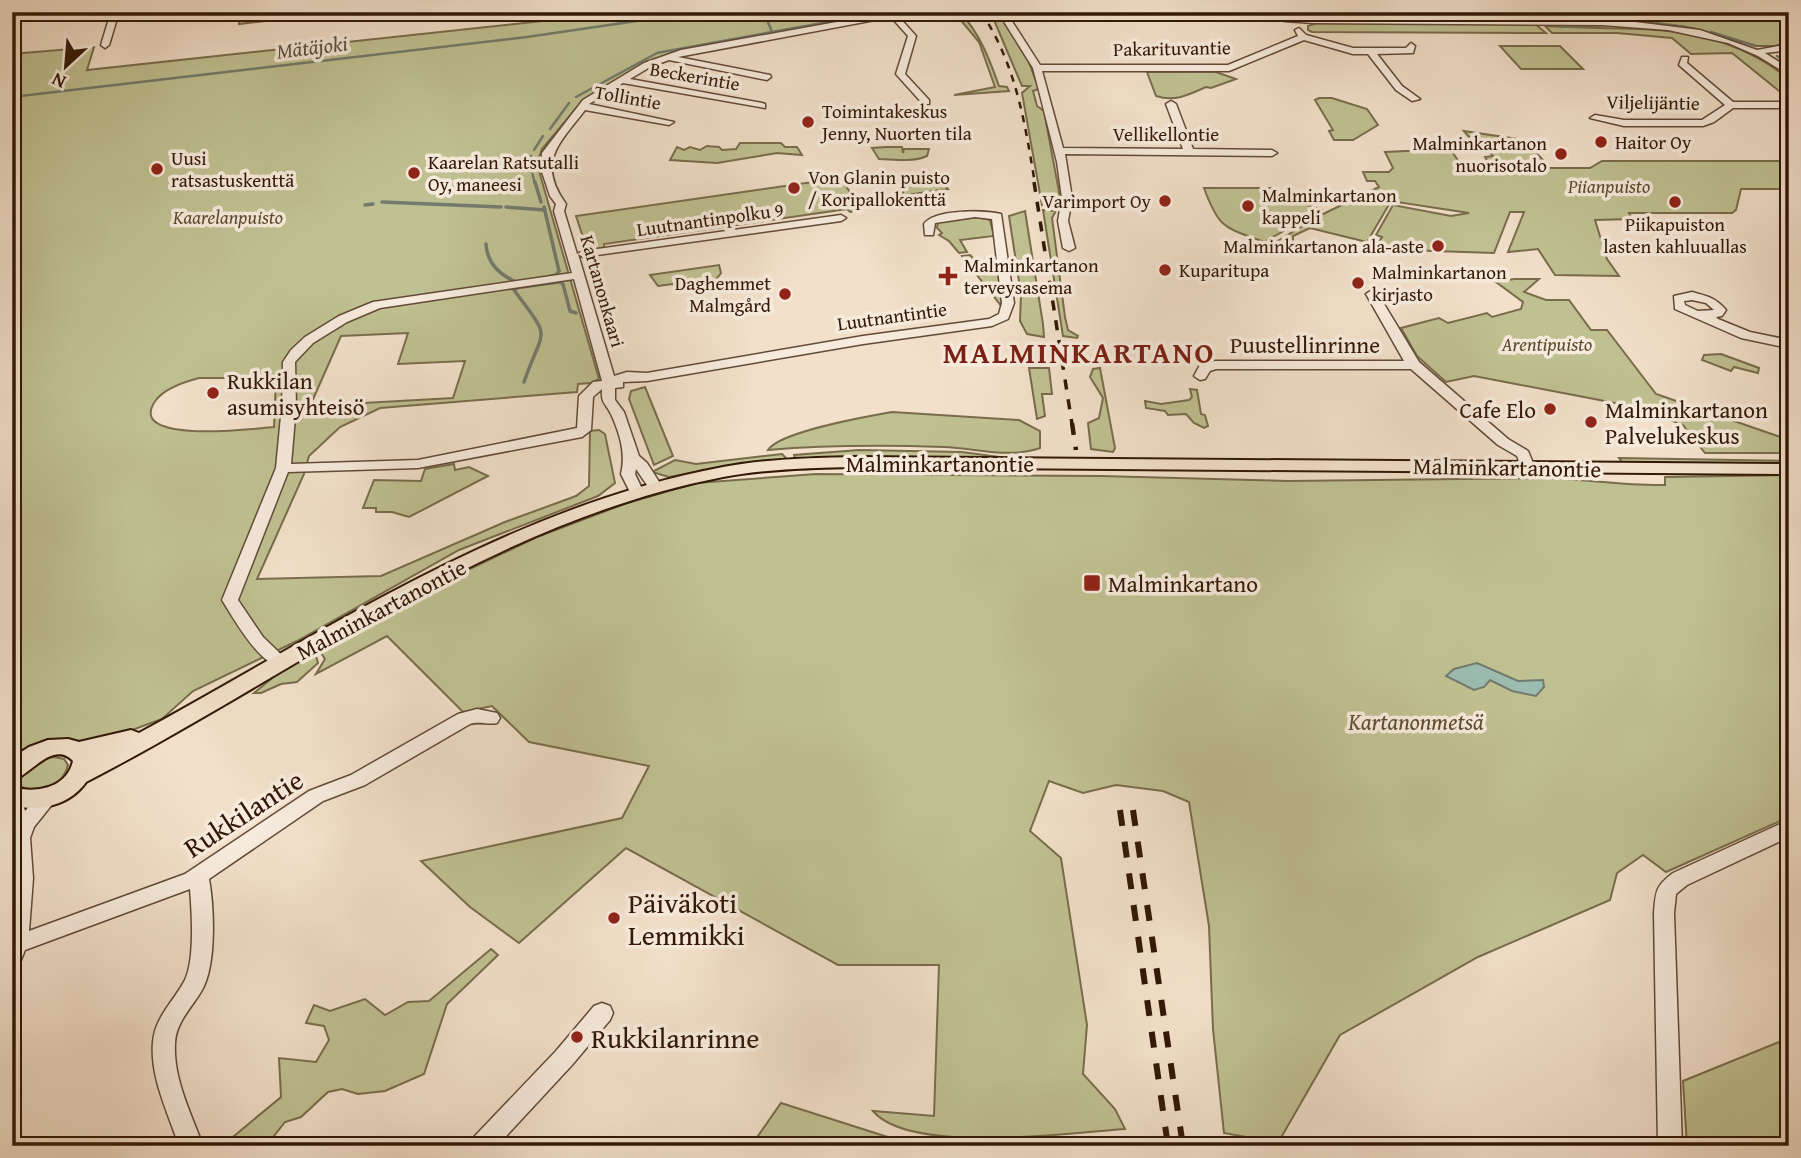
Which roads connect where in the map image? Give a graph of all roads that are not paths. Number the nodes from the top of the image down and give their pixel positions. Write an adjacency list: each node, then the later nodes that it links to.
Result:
1 (114, 12): 8 (street)
2 (907, 12): 5 (street, Kartanonkaari)
3 (1002, 12): 15 (street)
4 (1255, 12): 6 (street)
5 (893, 15): 13 (street, Kartanonkaari); 20 (street)
6 (1295, 21): 7 (street); 12 (street)
7 (1303, 37): 11 (street); 15 (street, Pakarituvantie)
8 (105, 45)
9 (1411, 46): 11 (street)
10 (1789, 47): 12 (street)
11 (1371, 52): 19 (street)
12 (1758, 52): 16 (street)
13 (665, 57): 17 (street); 18 (street, Kartanonkaari)
14 (1685, 59): 22 (street)
15 (1037, 68): 28 (street)
16 (1789, 72)
17 (767, 78)
18 (621, 80): 24 (street, Beckerintie); 25 (street, Kartanonkaari)
19 (1415, 99)
20 (926, 102)
21 (1171, 104): 29 (street)
22 (1731, 105): 23 (street, Viljelijäntie); 26 (street, Viljelijäntie)
23 (1789, 105)
24 (762, 106)
25 (582, 107): 27 (street, Tollintie); 35 (street, Kartanonkaari)
26 (1595, 118)
27 (669, 122)
28 (1059, 151): 29 (street, Vellikellontie); 33 (street)
29 (1189, 151): 30 (street, Vellikellontie)
30 (1272, 153)
31 (841, 218): 34 (street, Luutnantinpolku 9)
32 (929, 233): 41 (street, Luutnantintie)
33 (1069, 248)
34 (583, 254)
35 (579, 275): 41 (street, Kartanonkaari); 43 (street)
36 (1372, 294): 39 (street)
37 (1705, 316): 38 (street)
38 (1789, 344)
39 (1414, 365): 40 (street, Puustellinrinne); 44 (street)
40 (1200, 376)
41 (609, 383): 42 (street, Kartanonkaari); 43 (street)
42 (632, 458): 46 (street, Kartanonkaari); 47 (street, Kartanonkaari)
43 (283, 468): 48 (street)
44 (1528, 468): 45 (main road, Malminkartanontie); 46 (main road, Malminkartanontie)
45 (1789, 469)
46 (656, 488): 47 (main road, Malminkartanontie)
47 (637, 493): 48 (main road, Malminkartanontie)
48 (282, 663): 50 (main road, Malminkartanontie)
49 (491, 718): 58 (street, Rukkilantie)
50 (153, 735): 51 (main road, Malminkartanontie); 53 (main road, Malminkartanontie)
51 (78, 751): 52 (main road, Malminkartanontie); 53 (main road)
52 (13, 770)
53 (79, 776): 55 (main road, Malminkartanontie)
54 (13, 797): 55 (main road); 57 (street)
55 (49, 797): 57 (street)
56 (1789, 828): 63 (street)
57 (19, 841): 59 (street)
58 (198, 876): 59 (street, Rukkilantie); 61 (street)
59 (15, 952)
60 (602, 1013): 62 (street)
61 (191, 1146)
62 (481, 1146)
63 (1670, 1146)

